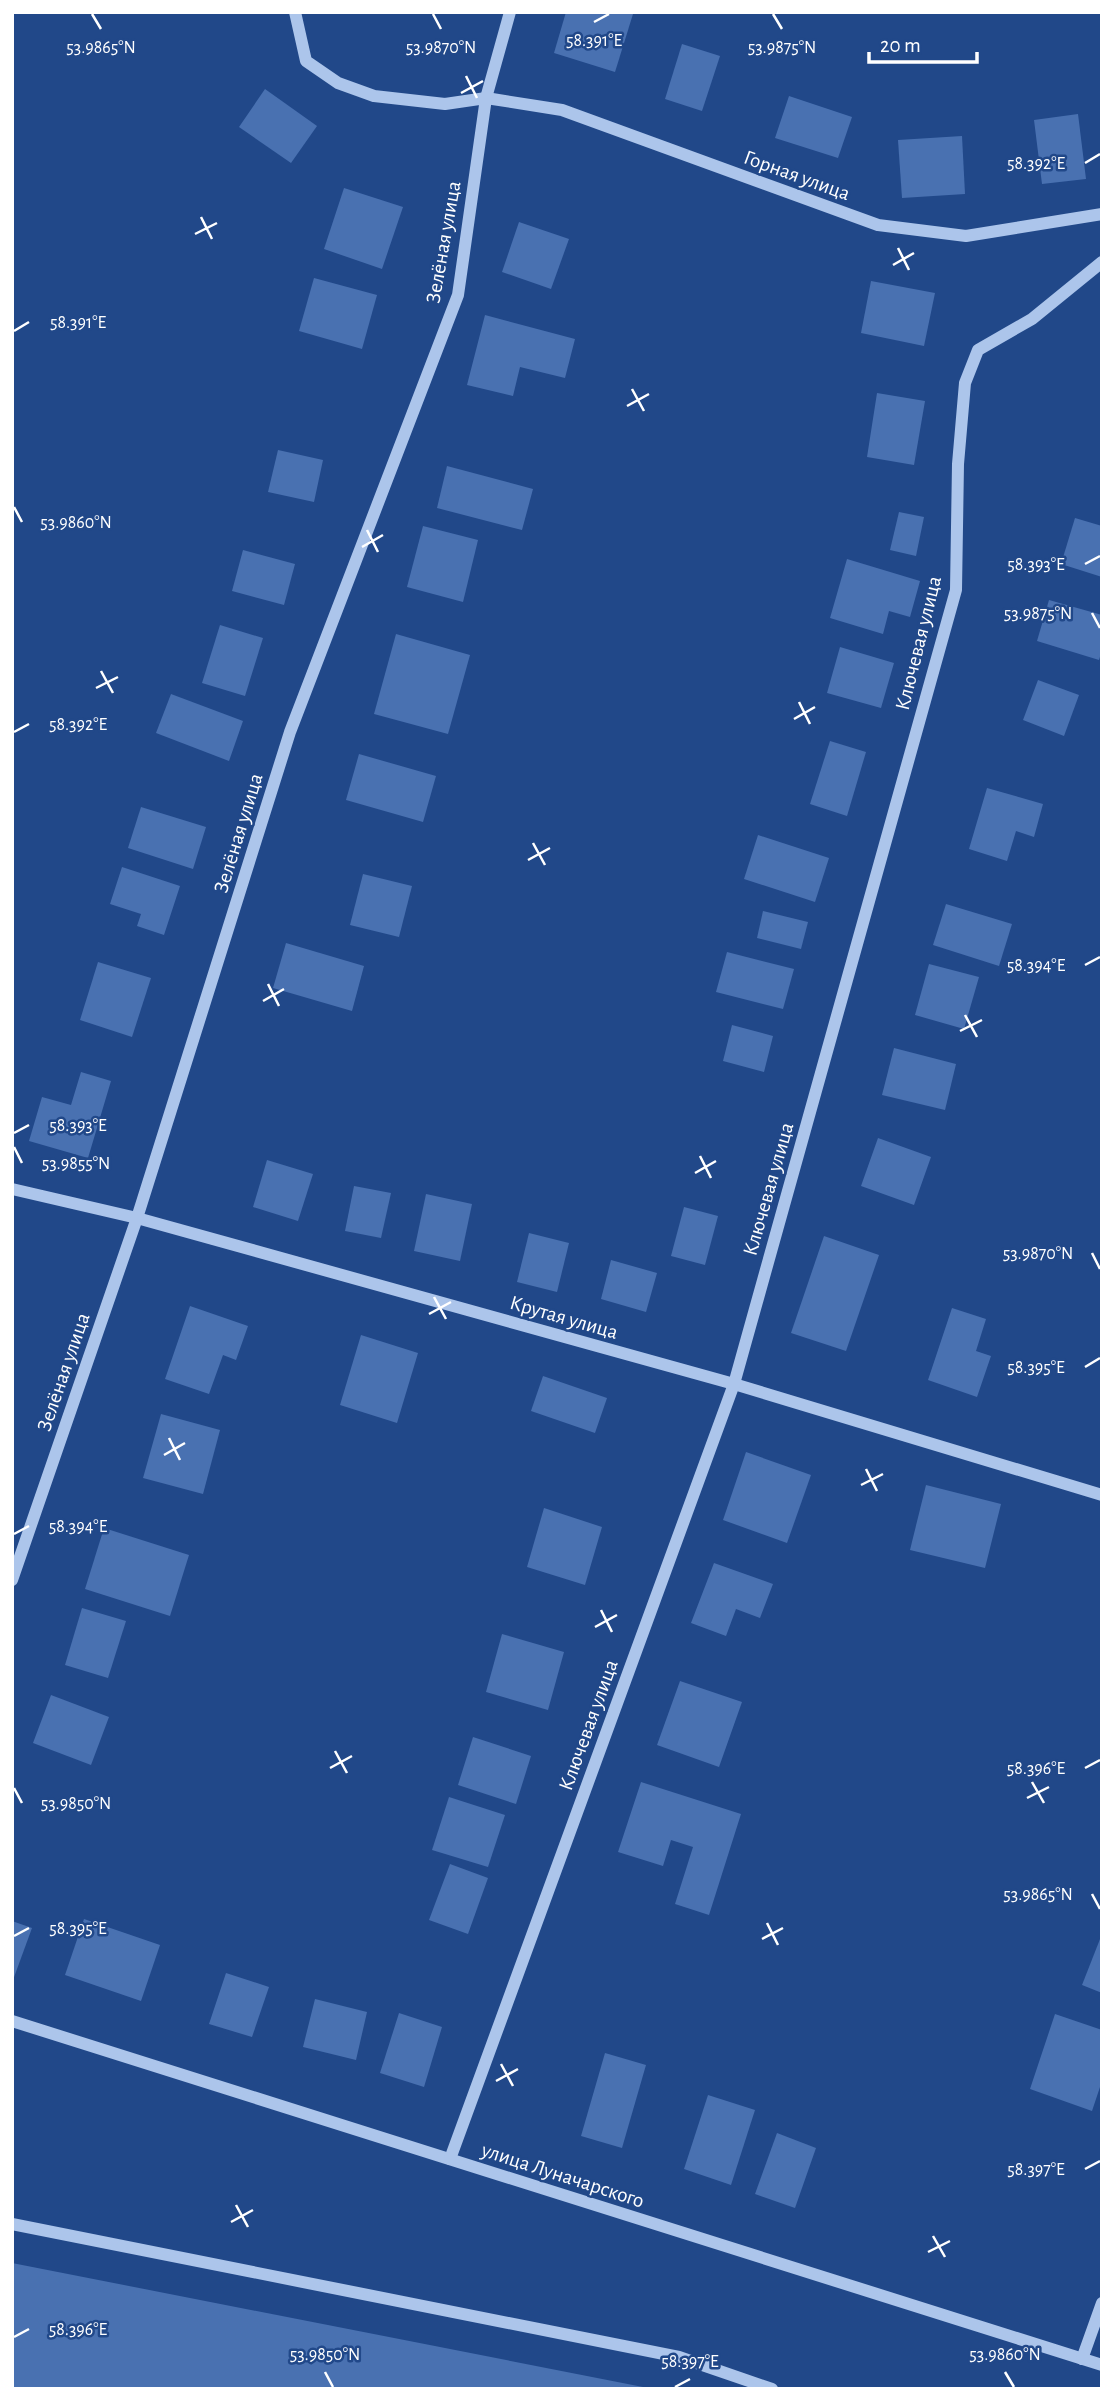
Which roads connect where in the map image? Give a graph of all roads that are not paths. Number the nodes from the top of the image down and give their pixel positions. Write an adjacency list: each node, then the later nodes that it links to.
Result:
1 (295, 12): 3 (street)
2 (510, 12): 3 (street, Зелёная улица)
3 (486, 98): 4 (street, Горная улица); 7 (street, Зелёная улица)
4 (1102, 214)
5 (1102, 262): 8 (street, Ключевая улица)
6 (12, 1189): 7 (street, Крутая улица)
7 (137, 1218): 8 (street, Крутая улица); 10 (street, Зелёная улица)
8 (734, 1384): 9 (street, Крутая улица); 12 (street, Ключевая улица)
9 (1102, 1495)
10 (12, 1580)
11 (12, 2021): 12 (street, улица Луначарского)
12 (450, 2159): 15 (street, улица Луначарского)
13 (12, 2224): 17 (street)
14 (1102, 2303): 15 (street)
15 (1082, 2359): 16 (street, улица Луначарского)
16 (1102, 2365)
17 (772, 2389)

